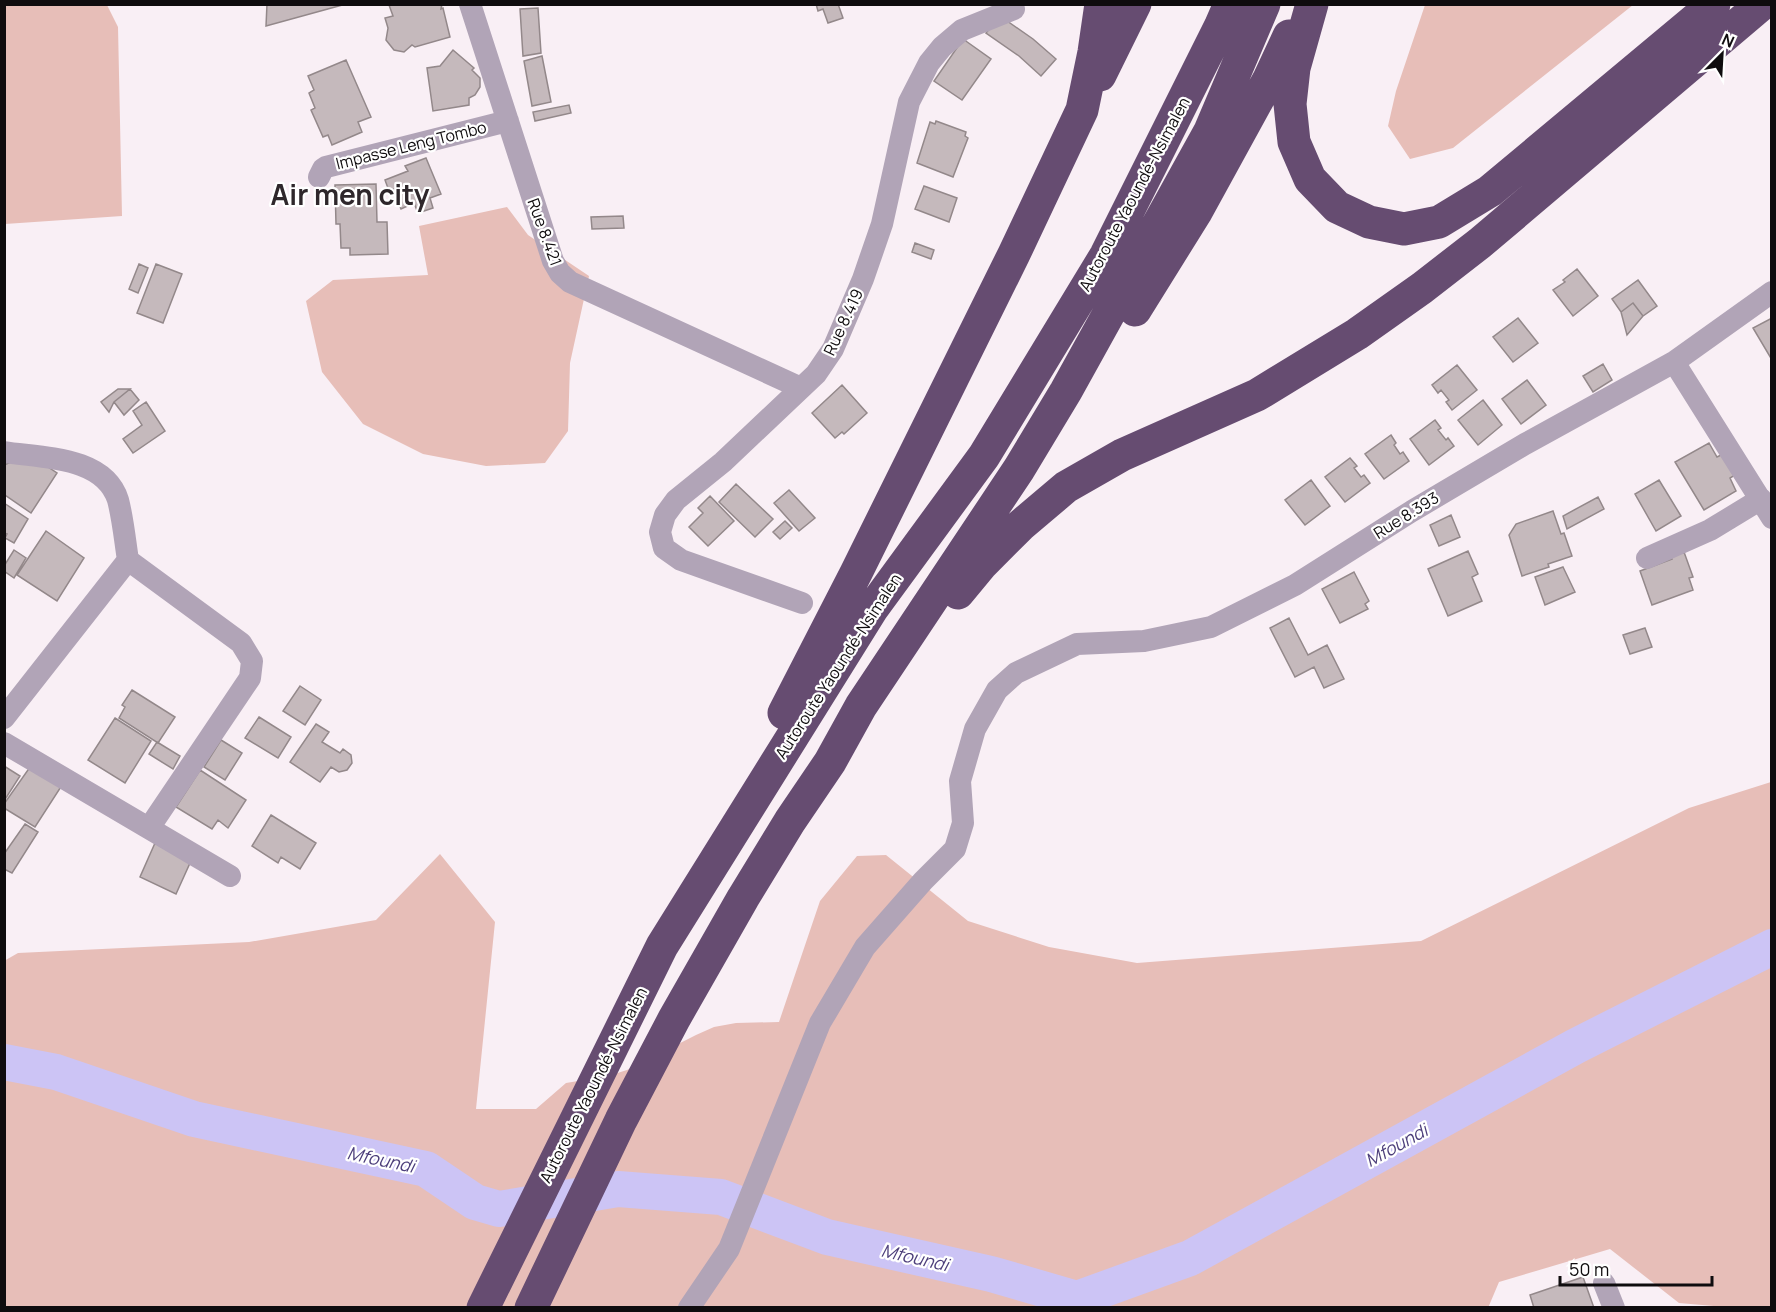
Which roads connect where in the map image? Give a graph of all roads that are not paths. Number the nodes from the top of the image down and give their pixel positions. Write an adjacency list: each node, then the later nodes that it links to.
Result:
1 (470, 4): 12 (street, Rue 8.421)
2 (1101, 4): 11 (highway)
3 (1135, 4): 11 (highway)
4 (1230, 4): 28 (highway, Autoroute Yaoundé-Nsimalen)
5 (1264, 4): 17 (highway, Autoroute Yaoundé-Nsimalen)
6 (1303, 4): 17 (highway)
7 (1312, 4): 8 (highway)
8 (1714, 4)
9 (1762, 4): 25 (highway)
10 (1014, 9): 16 (street, Rue 8.419)
11 (1082, 110): 28 (highway)
12 (508, 121): 13 (street, Impasse Leng Tombo); 16 (street, Rue 8.421)
13 (319, 177)
14 (1772, 292): 15 (street, Rue 8.393)
15 (1674, 362): 19 (street); 32 (street, Rue 8.393)
16 (801, 388): 22 (street, Rue 8.419)
17 (1066, 391): 25 (highway, Autoroute Yaoundé-Nsimalen)
18 (4, 452): 21 (street)
19 (1766, 509): 20 (street)
20 (1647, 558)
21 (128, 560): 23 (street); 26 (street)
22 (802, 603)
23 (4, 718)
24 (4, 743): 26 (street)
25 (830, 762): 31 (highway, Autoroute Yaoundé-Nsimalen)
26 (149, 828): 27 (street)
27 (230, 876)
28 (662, 946): 30 (highway, Autoroute Yaoundé-Nsimalen)
29 (1604, 1283): 33 (street)
30 (489, 1294)
31 (532, 1305)
32 (689, 1308)
33 (1614, 1308)

